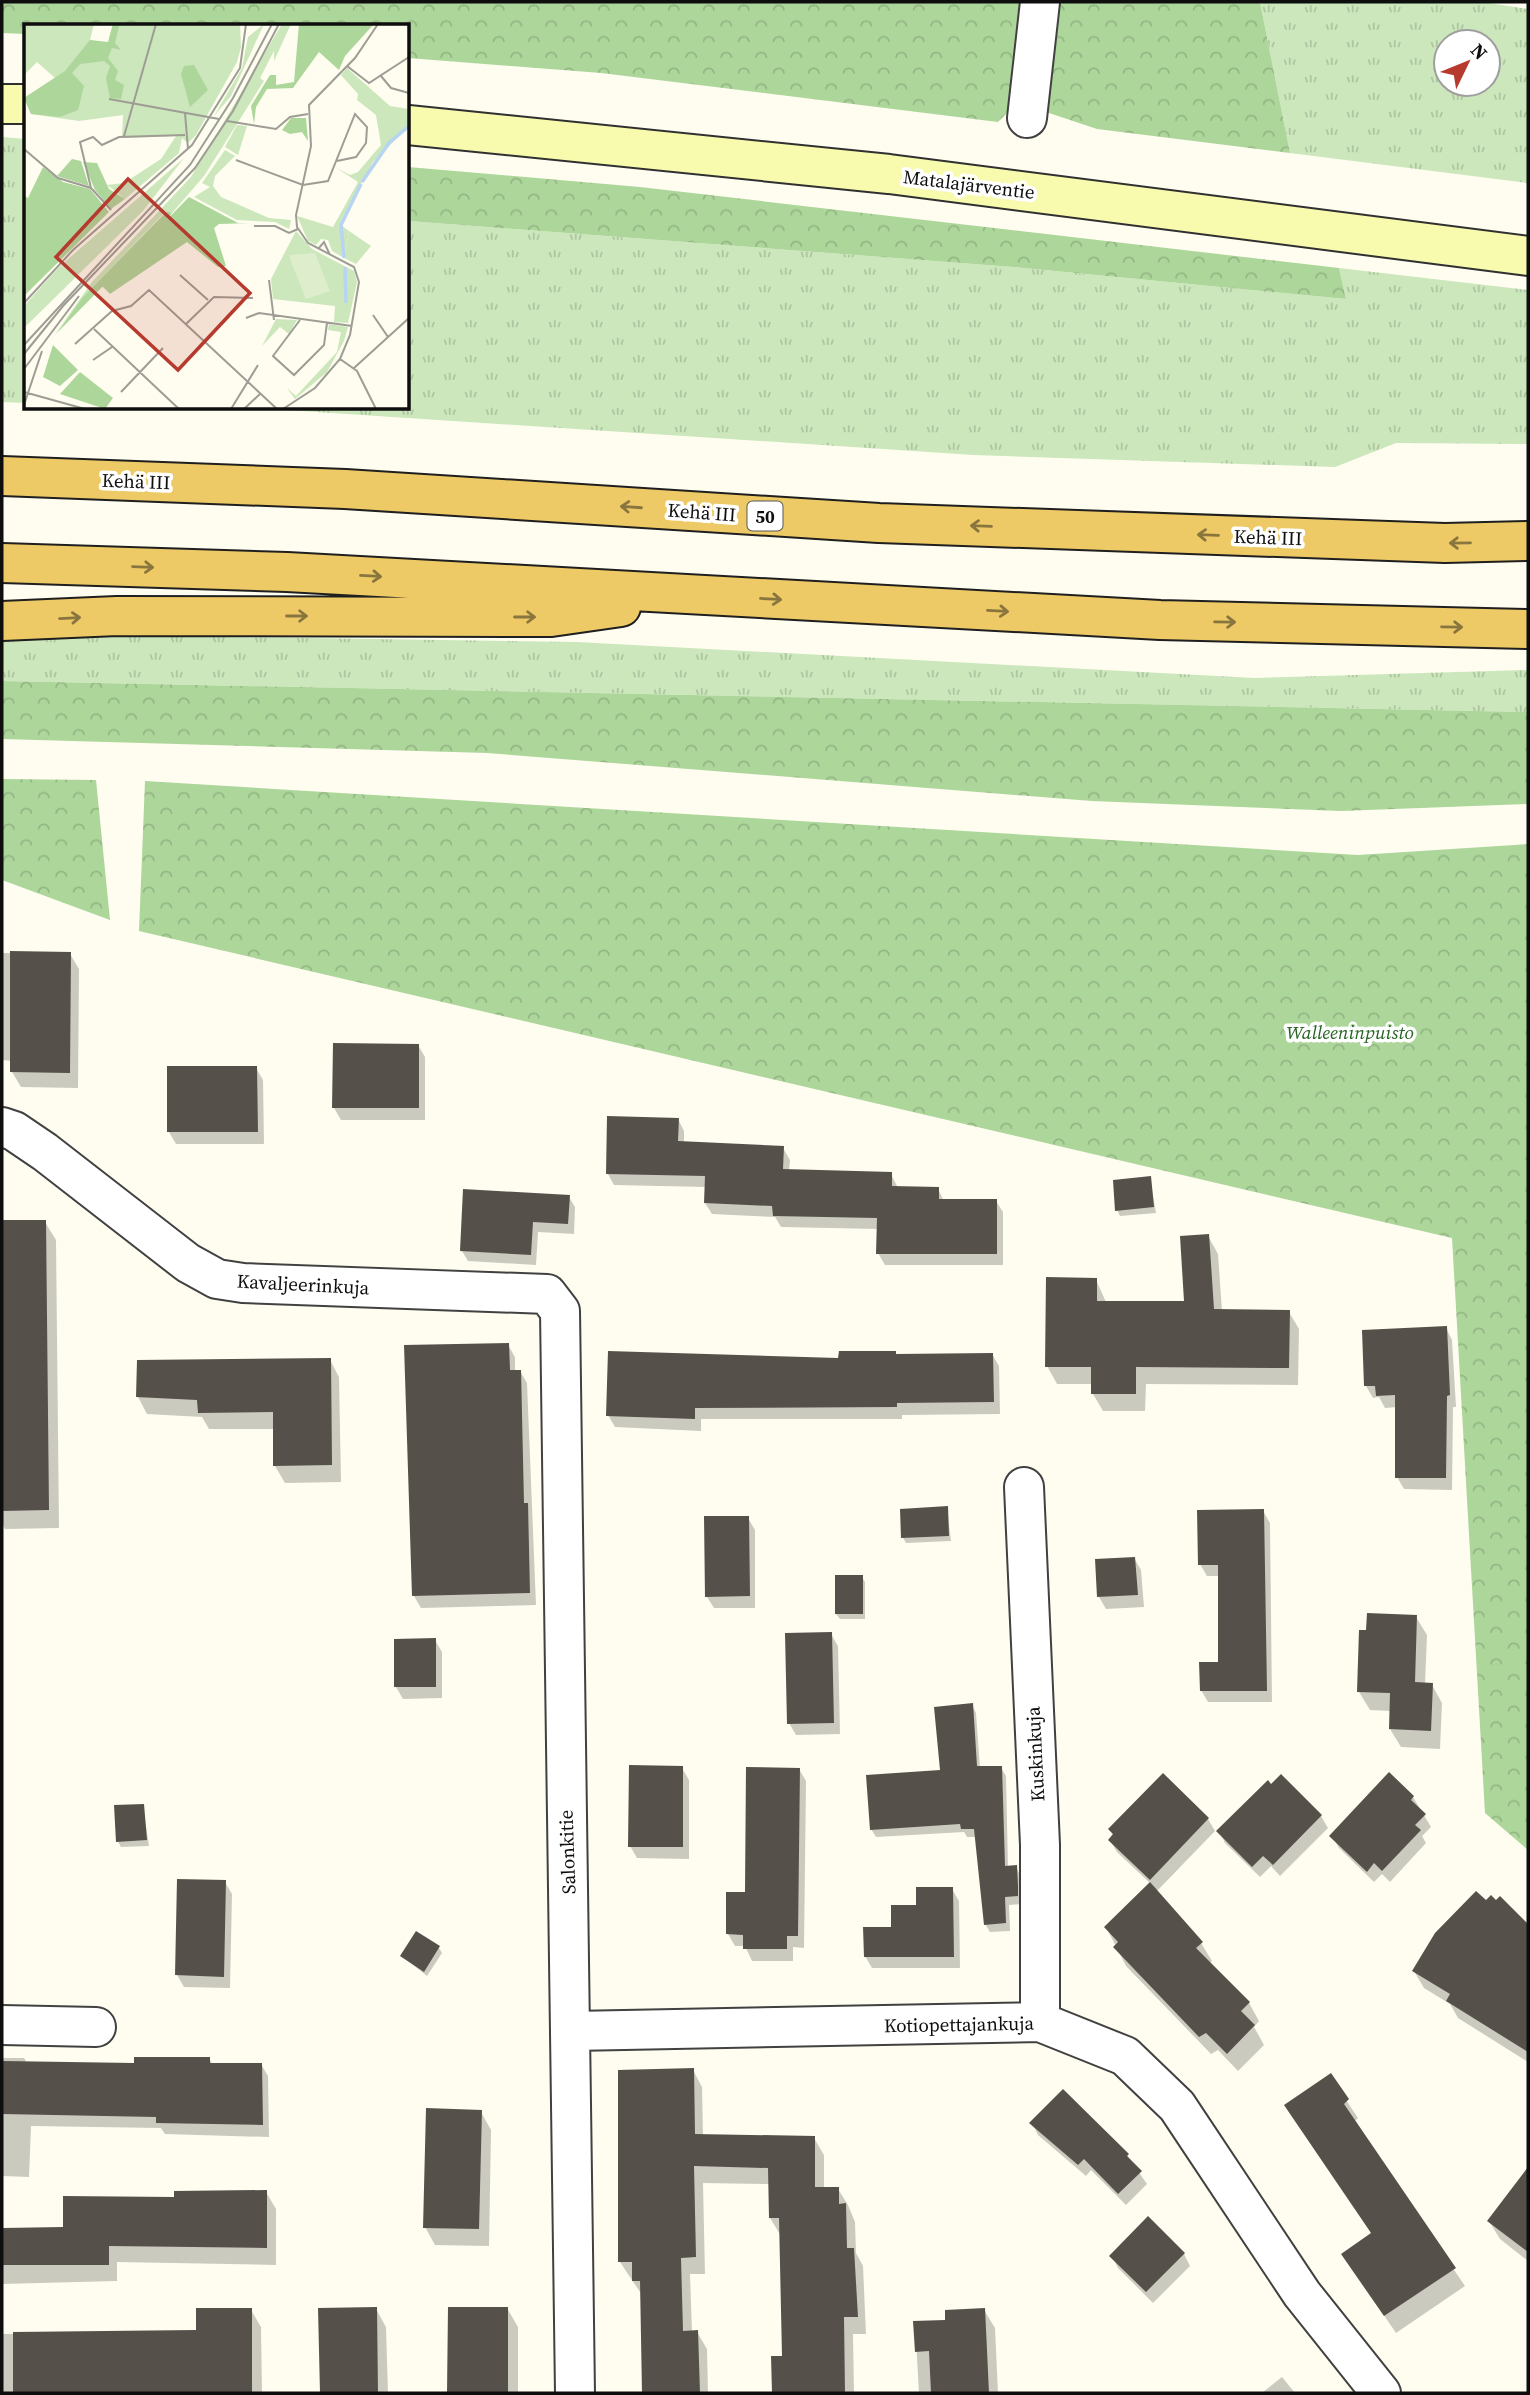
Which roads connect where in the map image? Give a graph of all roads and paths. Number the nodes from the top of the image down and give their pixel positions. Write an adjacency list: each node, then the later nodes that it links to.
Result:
1 (1040, 2): 4 (street)
2 (2, 104): 3 (main road)
3 (24, 104)
4 (1027, 118)
5 (410, 125): 6 (main road, Matalajärventie)
6 (1528, 256)
7 (2, 475): 8 (highway, Kehä III / 50, one-way to 7)
8 (1528, 541)
9 (2, 563): 10 (highway, one-way to 10)
10 (702, 595): 11 (highway, one-way to 10); 12 (highway, one-way to 12)
11 (2, 621)
12 (1528, 629)
13 (2, 1127): 14 (street, Kavaljeerinkuja)
14 (560, 1311): 19 (street, Salonkitie)
15 (1024, 1486): 16 (street, Kuskinkuja)
16 (1040, 2022): 19 (street, Kotiopettajankuja); 21 (street, Kotiopettajankuja)
17 (2, 2025): 18 (street)
18 (96, 2027)
19 (573, 2031): 20 (street, Salonkitie)
20 (575, 2393)
21 (1381, 2393)

